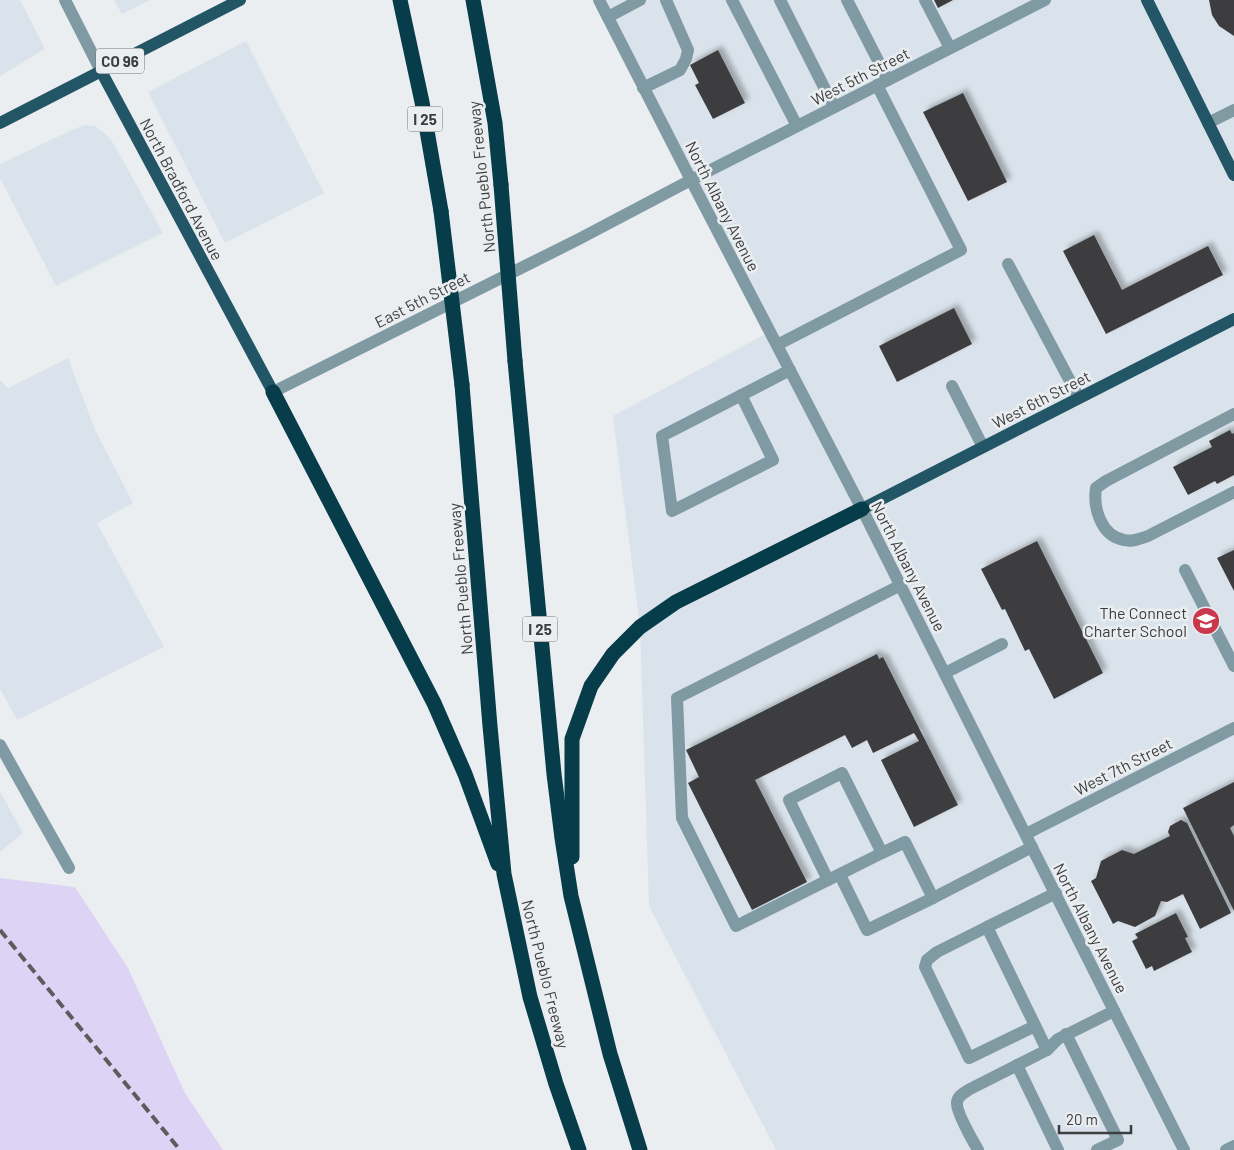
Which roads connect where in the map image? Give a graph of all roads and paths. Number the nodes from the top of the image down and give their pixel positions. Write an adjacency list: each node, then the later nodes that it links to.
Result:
1 (65, 0): 16 (street, North Bradford Avenue)
2 (240, 0): 16 (main road, CO 96)
3 (400, 0): 49 (highway, North Pueblo Freeway / I 25, bridge)
4 (473, 0): 52 (highway, North Pueblo Freeway / I 25, bridge)
5 (599, 0): 14 (street, North Albany Avenue)
6 (640, 0): 14 (street)
7 (666, 0): 18 (street)
8 (732, 0): 23 (street)
9 (780, 0): 19 (street)
10 (847, 0): 17 (street)
11 (924, 0): 15 (street)
12 (1045, 0): 15 (street, West 5th Street)
13 (1146, 0): 22 (main road)
14 (608, 17): 18 (street, North Albany Avenue)
15 (950, 48): 17 (street, West 5th Street)
16 (101, 71): 21 (main road, CO 96); 31 (main road, North Bradford Avenue)
17 (883, 82): 19 (street, West 5th Street); 28 (street)
18 (644, 88): 25 (street, North Albany Avenue)
19 (834, 107): 23 (street, West 5th Street)
20 (1234, 110): 22 (street)
21 (0, 123)
22 (1208, 123): 24 (main road)
23 (797, 126): 25 (street, West 5th Street)
24 (1234, 175)
25 (691, 180): 28 (street, North Albany Avenue); 31 (street, East 5th Street)
26 (1008, 264): 33 (street)
27 (1234, 319): 33 (main road, West 6th Street)
28 (777, 345): 29 (street, North Albany Avenue)
29 (790, 370): 32 (street); 37 (street, North Albany Avenue)
30 (952, 386): 35 (street)
31 (274, 392): 49 (highway)
32 (741, 395): 32 (street)
33 (1079, 398): 35 (main road, West 6th Street)
34 (1234, 414): 36 (street)
35 (983, 447): 37 (main road, West 6th Street)
36 (1234, 492)
37 (862, 509): 39 (street, North Albany Avenue); 52 (highway)
38 (1185, 570): 41 (street)
39 (900, 585): 42 (street, North Albany Avenue); 50 (street)
40 (1002, 644): 42 (street)
41 (1234, 666)
42 (945, 673): 45 (street, North Albany Avenue)
43 (1234, 728): 45 (street, West 7th Street)
44 (0, 745): 48 (street)
45 (1026, 834): 46 (street, North Albany Avenue)
46 (1032, 847): 51 (street, North Albany Avenue); 53 (street)
47 (882, 853): 50 (street); 50 (street); 53 (street)
48 (69, 868)
49 (504, 874): 61 (highway, North Pueblo Freeway / I 25)
50 (834, 878): 53 (street)
51 (1056, 893): 54 (street); 55 (street, North Albany Avenue)
52 (571, 896): 62 (highway, North Pueblo Freeway / I 25)
53 (933, 898)
54 (986, 927): 56 (street); 56 (street)
55 (1114, 1011): 57 (street); 66 (street, North Albany Avenue)
56 (1035, 1026): 58 (street)
57 (1066, 1034): 58 (street); 65 (street)
58 (1047, 1050): 59 (street)
59 (1017, 1066): 63 (street); 64 (street)
60 (1234, 1146): 67 (street)
61 (579, 1150)
62 (640, 1150)
63 (978, 1150)
64 (1058, 1150)
65 (1097, 1150)
66 (1184, 1150)
67 (1226, 1150)

